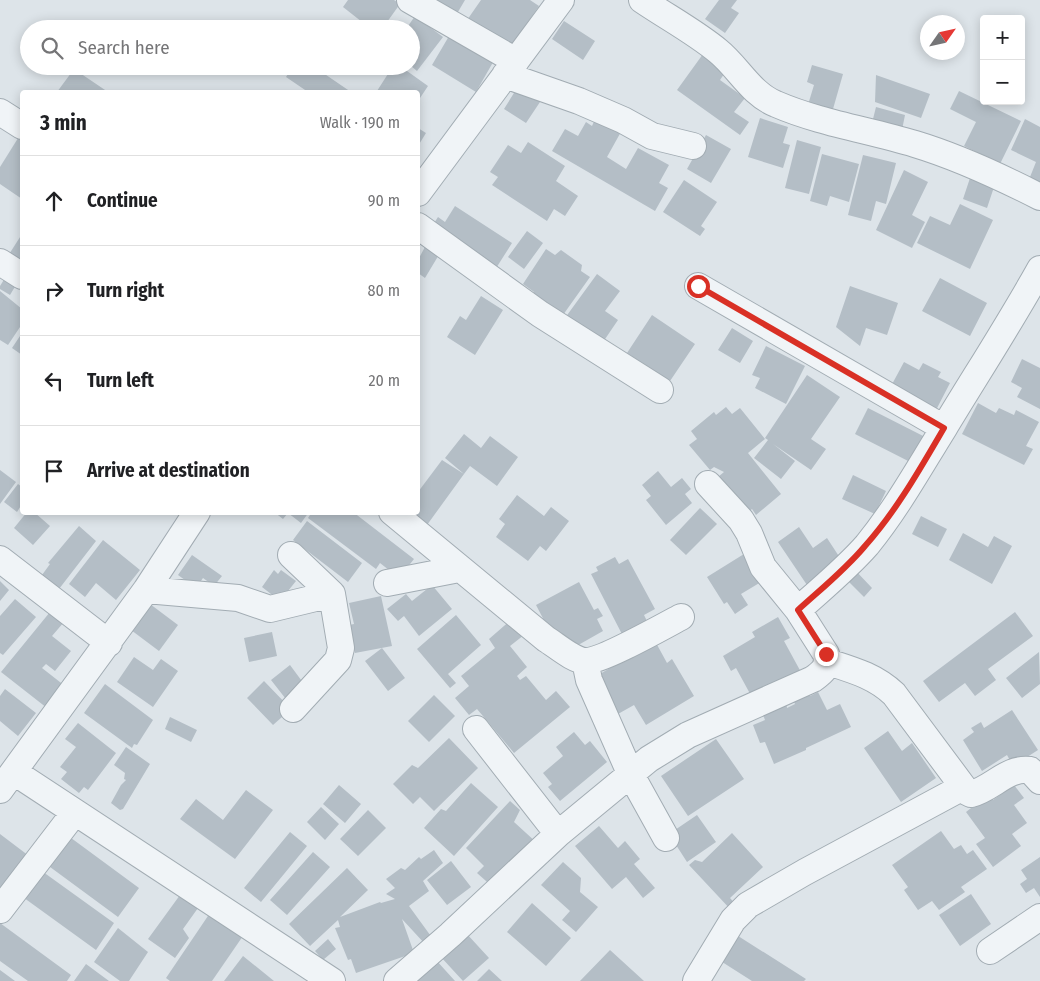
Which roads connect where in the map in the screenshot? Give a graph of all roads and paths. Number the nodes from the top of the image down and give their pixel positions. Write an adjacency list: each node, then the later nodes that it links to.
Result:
1 (410, 0): 4 (street)
2 (642, 0): 9 (street)
3 (554, 2): 4 (street)
4 (510, 68): 7 (street); 8 (street)
5 (0, 112): 6 (street)
6 (20, 125)
7 (693, 146)
8 (420, 190)
9 (1040, 197)
10 (420, 227): 15 (street)
11 (0, 262): 13 (street)
12 (1040, 269): 16 (street)
13 (20, 275)
14 (698, 286): 16 (street)
15 (660, 390)
16 (944, 428): 26 (street)
17 (708, 484): 26 (street)
18 (195, 515): 24 (street)
19 (396, 515): 22 (street)
20 (291, 555): 25 (street)
21 (0, 558): 28 (street)
22 (459, 569): 23 (street); 29 (street)
23 (387, 583)
24 (146, 590): 25 (street); 28 (street)
25 (332, 594): 31 (street)
26 (798, 610): 30 (street)
27 (681, 617): 29 (street)
28 (108, 643): 34 (street)
29 (584, 661): 33 (street)
30 (828, 662): 33 (street); 36 (street)
31 (293, 709)
32 (476, 729): 38 (street)
33 (630, 773): 38 (street); 39 (street)
34 (7, 781): 37 (street)
35 (1040, 781): 36 (street)
36 (963, 787): 46 (street)
37 (75, 812): 40 (street); 43 (street)
38 (558, 834): 45 (street)
39 (666, 838)
40 (0, 910)
41 (1040, 917): 42 (street)
42 (990, 951)
43 (300, 972): 44 (street)
44 (332, 981)
45 (397, 981)
46 (696, 981)

